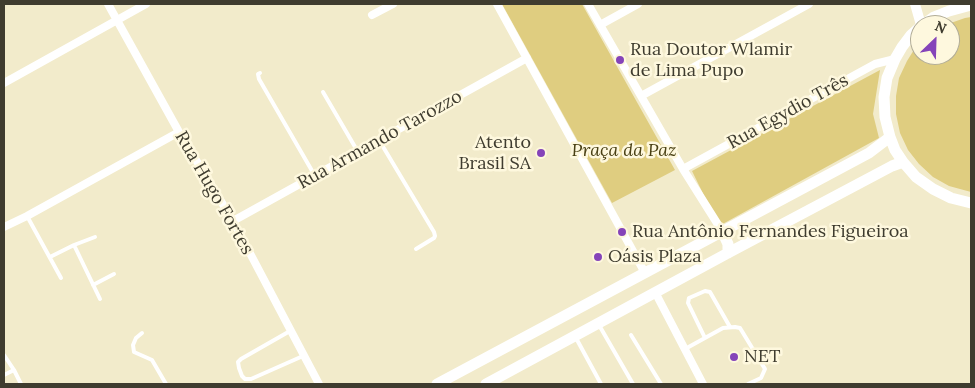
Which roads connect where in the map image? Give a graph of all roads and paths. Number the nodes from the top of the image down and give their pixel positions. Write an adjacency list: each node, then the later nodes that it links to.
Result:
1 (108, 4): 11 (street, Rua Hugo Fortes)
2 (146, 4): 11 (street)
3 (393, 4): 10 (street)
4 (498, 4): 14 (street)
5 (588, 4): 12 (street)
6 (638, 4): 12 (street)
7 (809, 4): 19 (street)
8 (971, 5): 9 (main road)
9 (945, 7)
10 (372, 15)
11 (117, 20): 17 (street); 20 (street, Rua Hugo Fortes)
12 (600, 25): 19 (street)
13 (910, 37): 15 (main road)
14 (527, 58): 22 (street, Rua Armando Tarozzo); 37 (street)
15 (895, 59): 21 (main road); 25 (street, Rua Egydio Três)
16 (260, 73): 26 (lane)
17 (4, 83)
18 (323, 92): 23 (lane)
19 (641, 96): 25 (street)
20 (179, 132): 28 (street); 29 (street, Rua Hugo Fortes)
21 (890, 137): 24 (main road); 31 (main road)
22 (379, 140): 23 (street, Rua Armando Tarozzo); 34 (lane)
23 (358, 152): 26 (street, Rua Armando Tarozzo)
24 (903, 162): 27 (main road); 35 (main road)
25 (683, 170): 31 (street)
26 (315, 176): 29 (street, Rua Armando Tarozzo)
27 (971, 203)
28 (27, 216): 30 (street); 36 (lane)
29 (233, 221): 45 (street, Rua Hugo Fortes)
30 (4, 227)
31 (722, 231): 35 (main road); 37 (main road)
32 (95, 237): 33 (lane)
33 (74, 245): 36 (lane); 40 (lane)
34 (416, 249)
35 (728, 253): 41 (main road)
36 (50, 257): 39 (lane)
37 (645, 273): 41 (main road); 50 (main road)
38 (114, 274): 40 (lane)
39 (62, 278)
40 (93, 285): 42 (lane)
41 (655, 292): 43 (main road); 51 (street)
42 (100, 300)
43 (598, 323): 48 (main road); 62 (lane)
44 (730, 327): 49 (lane); 49 (lane); 65 (lane)
45 (290, 331): 53 (street, Rua Hugo Fortes); 53 (lane)
46 (142, 333): 57 (lane)
47 (631, 335): 63 (lane)
48 (575, 336): 50 (main road); 61 (lane)
49 (705, 338): 51 (lane)
50 (527, 349): 59 (main road); 60 (main road)
51 (685, 349): 64 (street)
52 (4, 355): 54 (lane)
53 (304, 356): 58 (street, Rua Hugo Fortes)
54 (14, 370): 55 (lane); 56 (lane)
55 (4, 375)
56 (21, 384)
57 (166, 384)
58 (319, 384)
59 (437, 384)
60 (486, 384)
61 (601, 384)
62 (633, 384)
63 (661, 384)
64 (704, 384)
65 (748, 384)

